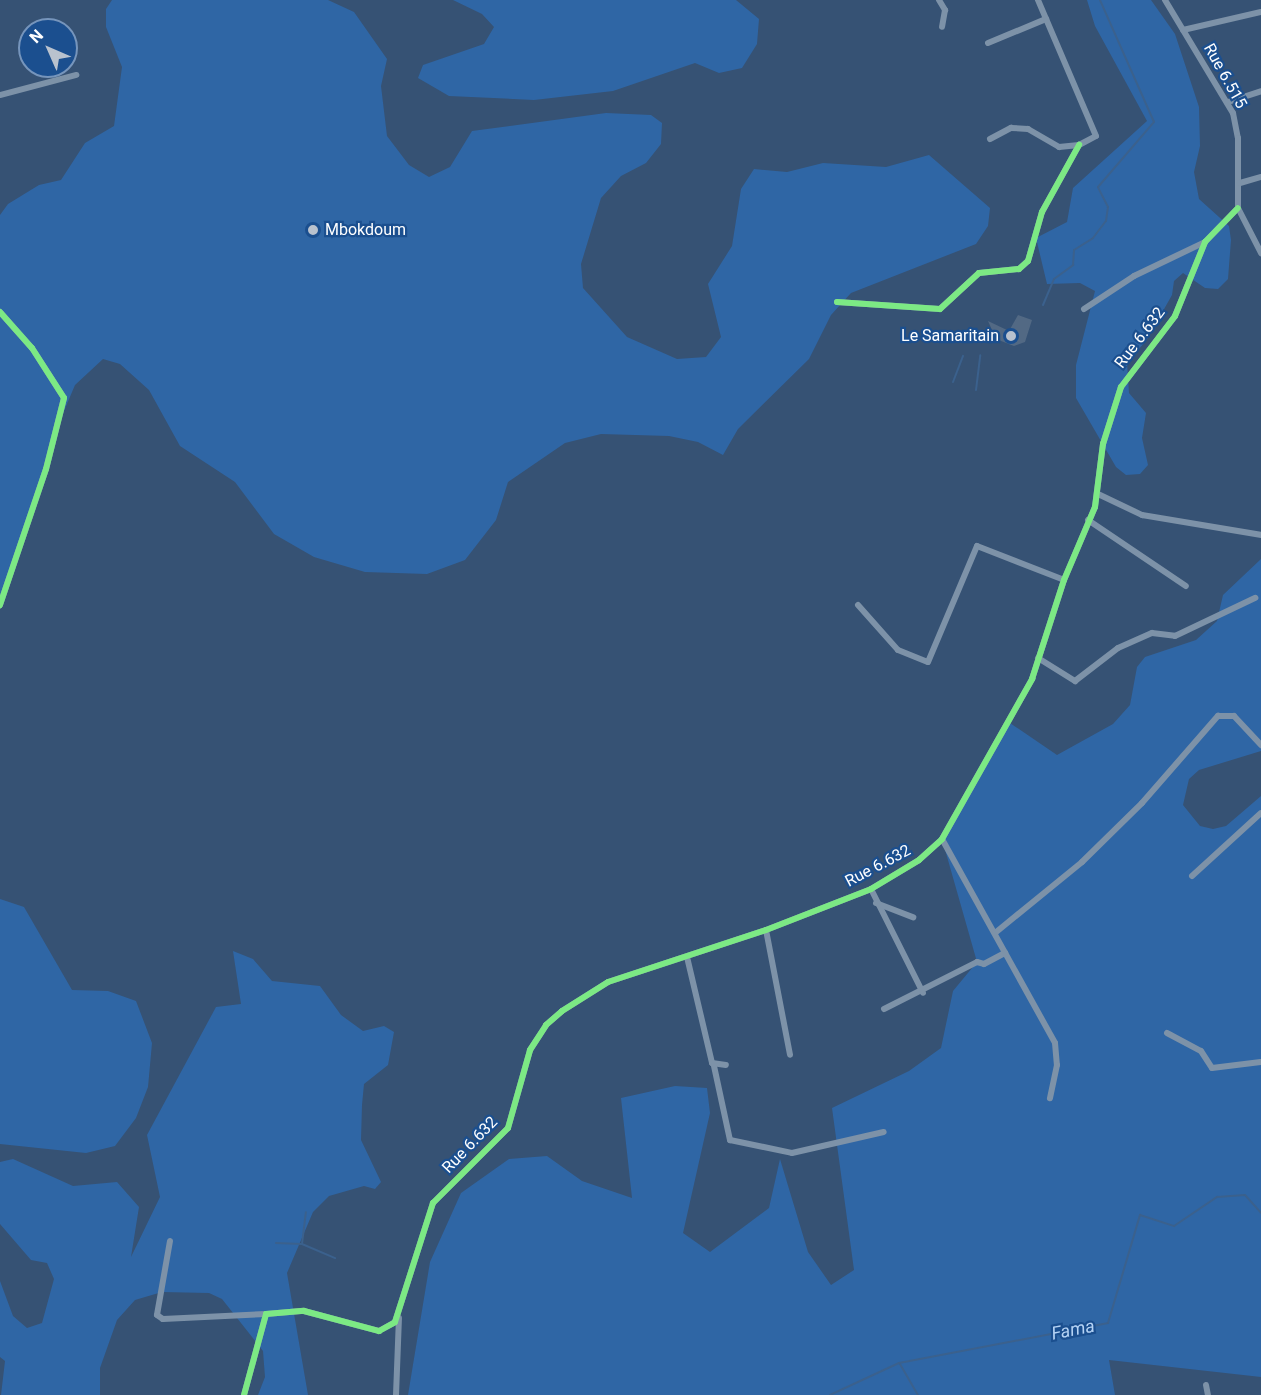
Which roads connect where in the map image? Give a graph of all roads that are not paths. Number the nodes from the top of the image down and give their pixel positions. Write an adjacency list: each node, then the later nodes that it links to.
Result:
1 (939, 0): 6 (street)
2 (1038, 0): 5 (street)
3 (1165, 0): 7 (street, Rue 6.515)
4 (1261, 12): 7 (street)
5 (1046, 19): 8 (street); 14 (street)
6 (942, 27)
7 (1183, 30): 12 (street, Rue 6.515)
8 (988, 44)
9 (65, 78): 11 (street)
10 (1261, 91): 12 (street)
11 (0, 96)
12 (1228, 102): 16 (street, Rue 6.515)
13 (990, 139): 14 (street)
14 (1079, 145): 20 (street)
15 (1261, 177): 16 (street)
16 (1240, 183): 17 (street, Rue 6.515)
17 (1238, 208): 18 (street, Rue 6.632); 19 (street)
18 (1204, 242): 21 (street); 23 (street, Rue 6.632)
19 (1261, 253)
20 (837, 302)
21 (1084, 309)
22 (0, 312): 29 (street)
23 (1098, 494): 24 (street, Rue 6.632); 25 (street)
24 (1088, 520): 26 (street, Rue 6.632); 27 (street)
25 (1261, 535)
26 (1064, 580): 30 (street); 31 (street, Rue 6.632)
27 (1186, 586)
28 (1255, 598): 31 (street)
29 (0, 605)
30 (858, 605)
31 (1038, 658): 34 (street, Rue 6.632)
32 (1261, 745): 40 (street)
33 (1261, 813): 35 (street)
34 (942, 839): 36 (street, Rue 6.632); 40 (street)
35 (1192, 876)
36 (871, 889): 37 (street); 39 (street, Rue 6.632)
37 (876, 903): 38 (street); 43 (street)
38 (913, 917)
39 (765, 930): 42 (street, Rue 6.632); 46 (street)
40 (995, 933): 41 (street)
41 (1005, 953): 43 (street); 50 (street)
42 (687, 957): 49 (street); 54 (street, Rue 6.632)
43 (923, 993): 44 (street)
44 (884, 1010)
45 (1167, 1033): 47 (street)
46 (790, 1055)
47 (1261, 1062)
48 (726, 1065): 49 (street)
49 (714, 1066): 51 (street)
50 (1050, 1098)
51 (884, 1132)
52 (170, 1241): 53 (street)
53 (266, 1314): 54 (street); 56 (street)
54 (400, 1315): 57 (street, Rue 6.632)
55 (1206, 1385): 58 (street)
56 (244, 1395)
57 (396, 1395)
58 (1208, 1395)

